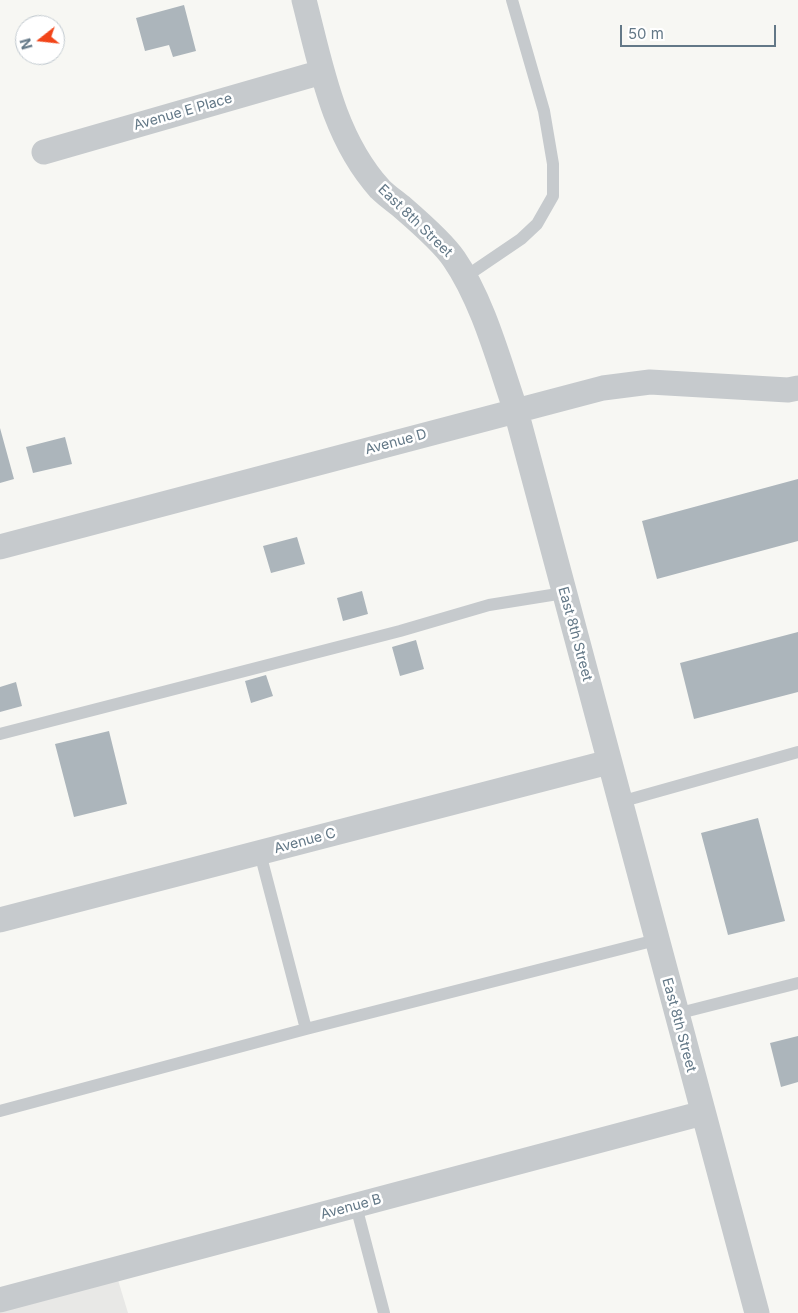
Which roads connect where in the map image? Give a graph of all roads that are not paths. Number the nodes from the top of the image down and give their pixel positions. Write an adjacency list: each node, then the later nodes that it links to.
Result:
1 (304, 0): 3 (street, East 8th Street)
2 (512, 0): 5 (lane)
3 (322, 72): 4 (street, Avenue E Place); 5 (street, East 8th Street)
4 (44, 152)
5 (465, 277): 7 (street, East 8th Street)
6 (798, 388): 7 (street, Avenue D)
7 (516, 410): 8 (street, Avenue D); 9 (street, East 8th Street)
8 (0, 547)
9 (564, 593): 10 (lane); 12 (street, East 8th Street)
10 (0, 734)
11 (798, 752): 13 (lane)
12 (609, 762): 13 (street, East 8th Street); 14 (street, Avenue C)
13 (620, 802): 16 (street, East 8th Street)
14 (260, 852): 15 (street, Avenue C); 19 (lane)
15 (0, 920)
16 (656, 940): 18 (street, East 8th Street); 19 (lane)
17 (798, 983): 18 (lane)
18 (676, 1014): 21 (street, East 8th Street)
19 (306, 1029): 20 (lane)
20 (0, 1111)
21 (702, 1113): 22 (street, Avenue B); 25 (street, East 8th Street)
22 (356, 1206): 23 (street, Avenue B); 24 (lane)
23 (0, 1300)
24 (384, 1313)
25 (757, 1313)

